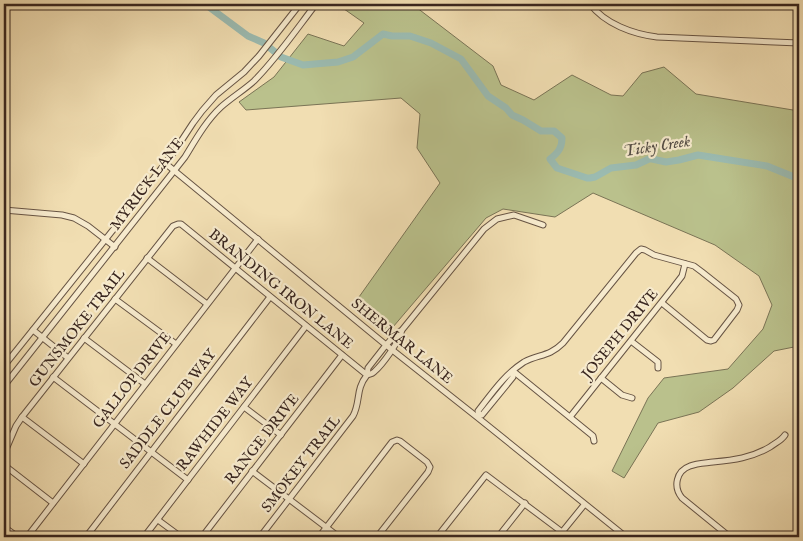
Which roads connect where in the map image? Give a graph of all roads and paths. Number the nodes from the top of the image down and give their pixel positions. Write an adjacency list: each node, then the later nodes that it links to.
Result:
1 (300, 4): 5 (street, MYRICK LANE)
2 (316, 4): 6 (street, MYRICK LANE)
3 (590, 4): 4 (street)
4 (799, 42)
5 (165, 163): 6 (street, SHERMAR LANE); 10 (street, MYRICK LANE)
6 (174, 171): 11 (street, SHERMAR LANE); 12 (street, MYRICK LANE)
7 (4, 210): 10 (street)
8 (178, 224): 13 (street, GUNSMOKE TRAIL); 15 (street, BRANDING IRON LANE)
9 (542, 225): 22 (street)
10 (105, 239): 12 (street); 21 (street, MYRICK LANE)
11 (258, 239): 15 (street, GALLOP DRIVE); 27 (street, SHERMAR LANE)
12 (115, 247): 23 (street, MYRICK LANE)
13 (147, 258): 17 (street, GUNSMOKE TRAIL); 19 (street)
14 (685, 264): 18 (street, JOSEPH DRIVE); 18 (street); 33 (street)
15 (235, 268): 16 (street, BRANDING IRON LANE); 19 (street, GALLOP DRIVE)
16 (270, 297): 20 (street, BRANDING IRON LANE); 48 (street, SADDLE CLUB WAY)
17 (115, 299): 24 (street, GUNSMOKE TRAIL); 26 (street)
18 (662, 303): 25 (street, JOSEPH DRIVE)
19 (207, 304): 26 (street, GALLOP DRIVE)
20 (306, 326): 29 (street, BRANDING IRON LANE); 40 (street, RAWHIDE WAY)
21 (33, 330): 23 (street); 31 (street, MYRICK LANE)
22 (402, 330): 27 (street, SMOKEY TRAIL); 28 (street)
23 (43, 337): 30 (street); 38 (street, MYRICK LANE)
24 (84, 338): 30 (street, GUNSMOKE TRAIL); 37 (street)
25 (631, 341): 32 (street); 36 (street, JOSEPH DRIVE)
26 (176, 344): 37 (street, GALLOP DRIVE)
27 (386, 345): 28 (street, SHERMAR LANE); 34 (street, SMOKEY TRAIL)
28 (392, 350): 34 (street); 41 (street, SHERMAR LANE)
29 (342, 356): 34 (street, BRANDING IRON LANE); 45 (street, RANGE DRIVE)
30 (68, 358): 35 (street, GUNSMOKE TRAIL)
31 (4, 366)
32 (658, 368)
33 (513, 371): 41 (street); 43 (street)
34 (366, 375): 54 (street, SMOKEY TRAIL)
35 (53, 377): 42 (street, GUNSMOKE TRAIL); 44 (street)
36 (600, 378): 39 (street); 43 (street, JOSEPH DRIVE)
37 (145, 384): 44 (street, GALLOP DRIVE)
38 (4, 386)
39 (632, 398)
40 (244, 407): 45 (street); 53 (street, RAWHIDE WAY)
41 (478, 416): 57 (street, SHERMAR LANE)
42 (22, 417): 49 (street, GUNSMOKE TRAIL); 50 (street)
43 (570, 417): 47 (street)
44 (114, 424): 48 (street); 50 (street, GALLOP DRIVE)
45 (281, 435): 52 (street, RANGE DRIVE)
46 (785, 435): 76 (street)
47 (594, 441)
48 (151, 452): 53 (street); 64 (street, SADDLE CLUB WAY)
49 (4, 454)
50 (84, 464): 55 (street, GALLOP DRIVE)
51 (4, 465): 55 (street)
52 (252, 471): 54 (street); 67 (street, RANGE DRIVE)
53 (188, 480): 58 (street, RAWHIDE WAY)
54 (289, 499): 60 (street); 68 (street, SMOKEY TRAIL)
55 (54, 503): 63 (street, GALLOP DRIVE)
56 (524, 503): 61 (street); 72 (street); 73 (street)
57 (584, 504): 61 (street); 75 (street, SHERMAR LANE)
58 (158, 520): 65 (street, RAWHIDE WAY); 66 (street)
59 (4, 526): 62 (street)
60 (326, 528): 69 (street); 70 (street); 71 (street)
61 (562, 532): 74 (street)
62 (18, 537)
63 (27, 537)
64 (86, 537)
65 (144, 537)
66 (181, 537)
67 (202, 537)
68 (260, 537)
69 (319, 537)
70 (339, 537)
71 (377, 537)
72 (437, 537)
73 (498, 537)
74 (558, 537)
75 (626, 537)
76 (730, 537)

